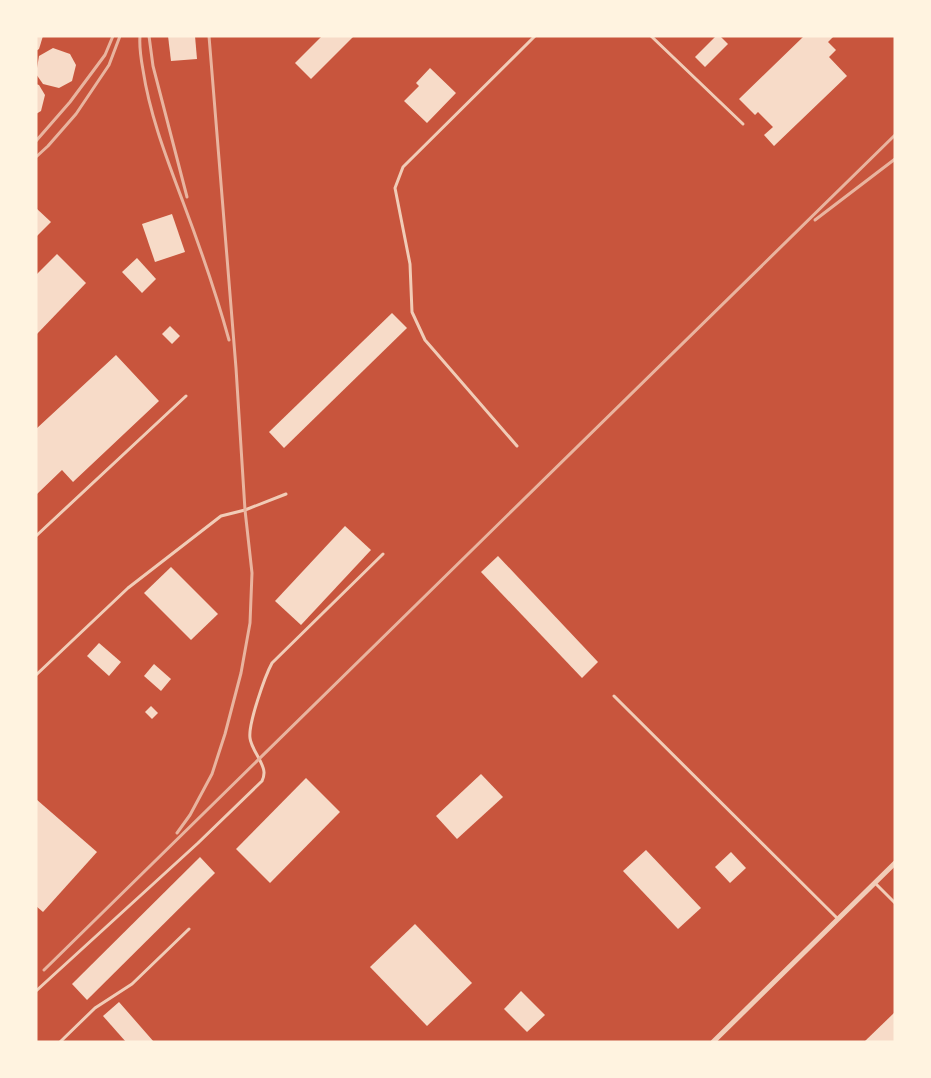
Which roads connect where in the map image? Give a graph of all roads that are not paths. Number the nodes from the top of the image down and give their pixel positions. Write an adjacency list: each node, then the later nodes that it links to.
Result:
1 (535, 36): 5 (lane)
2 (651, 36): 3 (lane)
3 (743, 124)
4 (186, 396): 7 (lane)
5 (517, 446)
6 (286, 494): 9 (lane)
7 (36, 536)
8 (383, 554): 16 (lane)
9 (36, 674)
10 (614, 696): 14 (lane)
11 (895, 863): 12 (street)
12 (875, 883): 13 (lane); 14 (street)
13 (895, 904)
14 (838, 919): 18 (street)
15 (189, 929): 17 (lane)
16 (36, 991)
17 (60, 1042)
18 (713, 1042)

